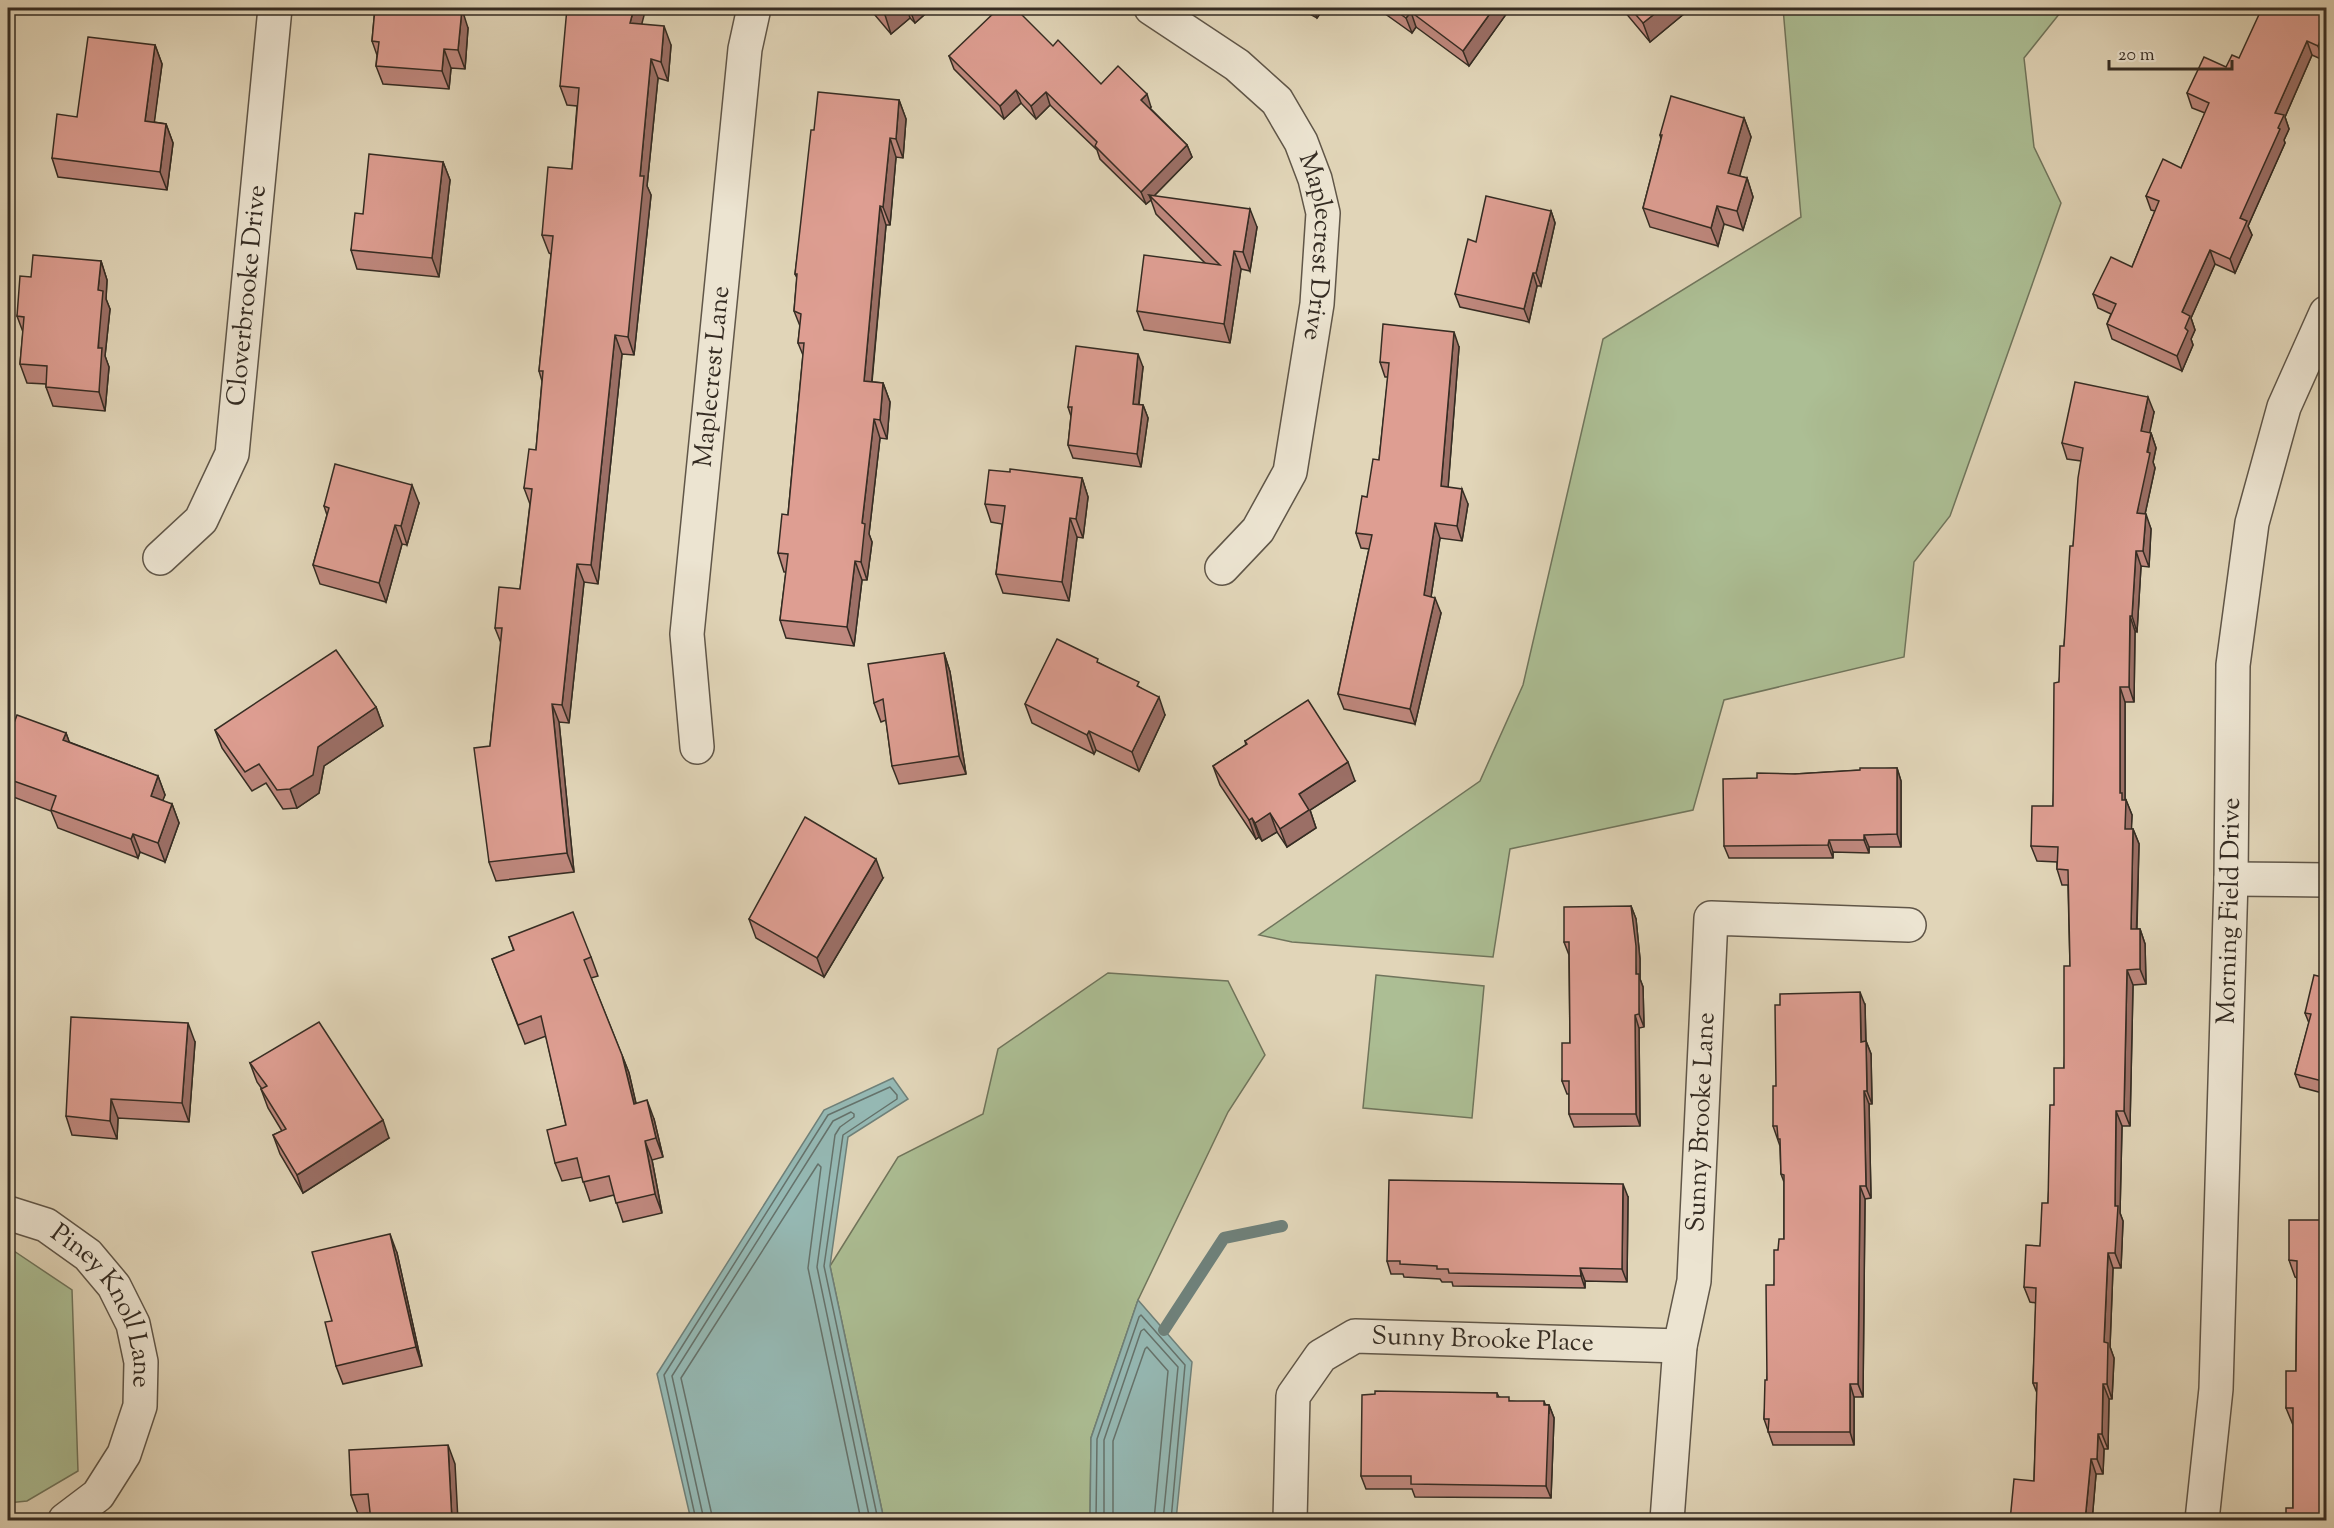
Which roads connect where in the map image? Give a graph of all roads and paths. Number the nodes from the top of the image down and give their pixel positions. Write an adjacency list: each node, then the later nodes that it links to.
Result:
1 (275, 8): 5 (street, Cloverbrooke Drive)
2 (754, 8): 7 (street, Maplecrest Lane)
3 (1151, 8): 6 (street, Maplecrest Drive)
4 (2326, 314): 8 (street, Morning Field Drive)
5 (160, 558)
6 (1222, 568)
7 (697, 747)
8 (2231, 879): 9 (street); 16 (street, Morning Field Drive)
9 (2326, 880)
10 (1909, 924): 12 (street, Sunny Brooke Lane)
11 (8, 1213): 13 (street, Piney Knoll Lane)
12 (1680, 1346): 14 (street, Sunny Brooke Place); 15 (street, Sunny Brooke Lane)
13 (65, 1521)
14 (1290, 1521)
15 (1667, 1521)
16 (2202, 1521)

